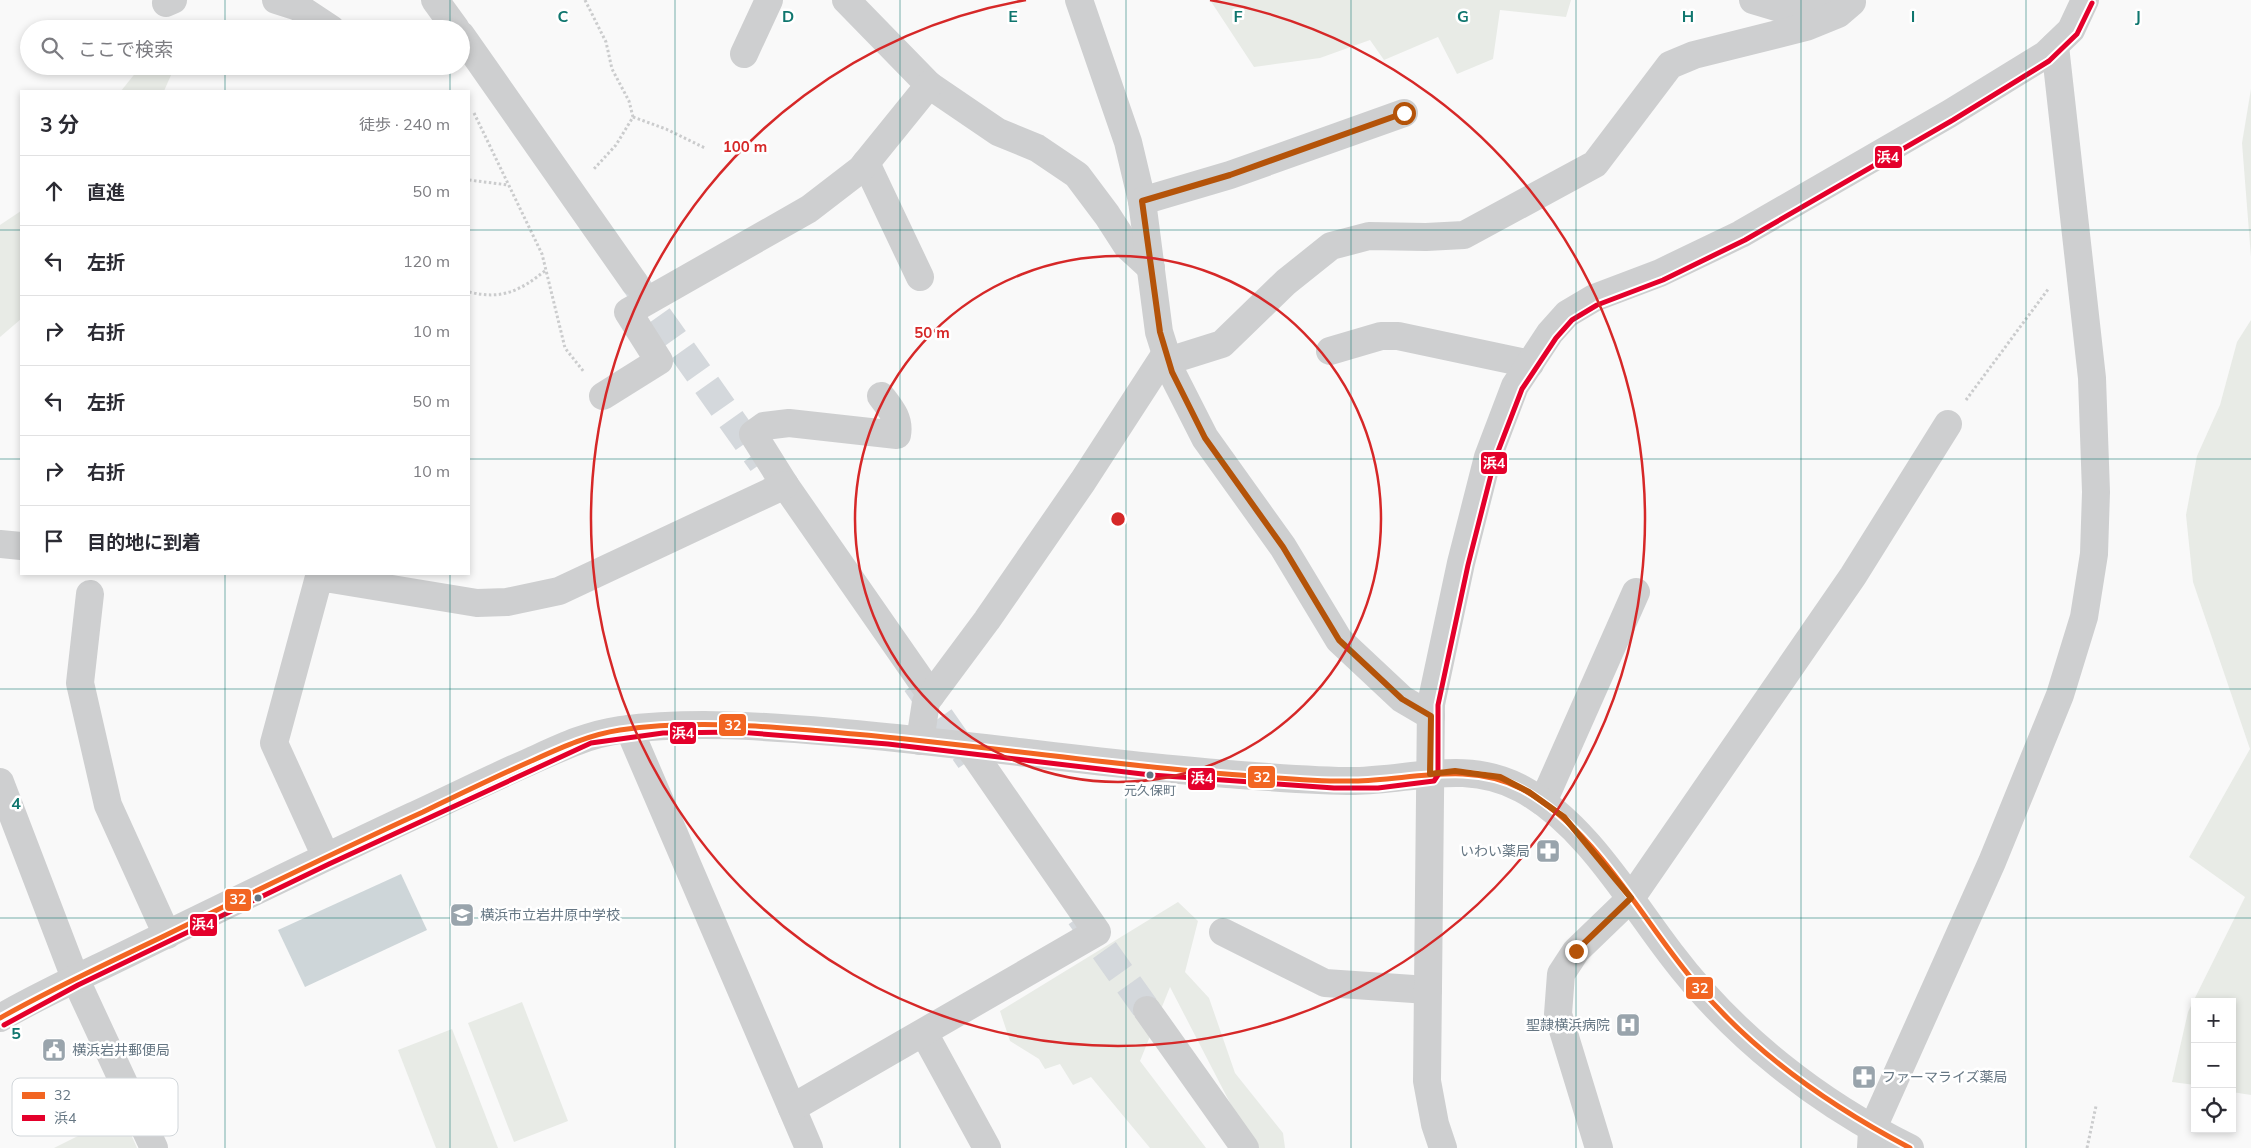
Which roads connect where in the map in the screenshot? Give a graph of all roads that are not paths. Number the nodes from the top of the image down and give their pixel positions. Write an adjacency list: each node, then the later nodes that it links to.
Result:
1 (435, 0): 10 (street)
2 (770, 0): 13 (street)
3 (846, 0): 14 (street)
4 (1079, 0): 17 (street)
5 (1753, 0): 7 (street)
6 (2085, 0): 11 (street)
7 (1860, 1): 22 (street)
8 (287, 3): 9 (street)
9 (316, 20)
10 (449, 20)
11 (2055, 46): 23 (street); 53 (street)
12 (470, 49): 20 (street)
13 (744, 54)
14 (929, 85): 16 (street); 18 (street)
15 (1404, 113): 17 (street)
16 (866, 163): 19 (street); 24 (street)
17 (1142, 201): 18 (street)
18 (1151, 268): 22 (street)
19 (920, 278)
20 (634, 282)
21 (1330, 351): 23 (street)
22 (1167, 357): 33 (street); 34 (street)
23 (1530, 364): 34 (street)
24 (604, 396)
25 (881, 396): 27 (street)
26 (1948, 424): 42 (street)
27 (786, 485): 30 (street); 33 (street)
28 (0, 544): 29 (street)
29 (20, 546)
30 (320, 576): 41 (street)
31 (1636, 592): 40 (street)
32 (90, 594): 44 (street)
33 (931, 695): 36 (street)
34 (1431, 716): 38 (street)
35 (629, 730): 36 (street); 41 (street); 51 (street)
36 (920, 741): 37 (street)
37 (969, 747): 38 (street); 49 (street)
38 (1430, 774): 40 (street); 46 (street)
39 (0, 782): 45 (street)
40 (1543, 802): 42 (street)
41 (326, 857): 44 (street)
42 (1631, 898): 53 (street); 59 (street)
43 (1224, 932): 46 (street)
44 (167, 935): 45 (street)
45 (76, 978): 48 (street); 50 (street)
46 (1428, 990): 58 (street)
47 (1147, 1010): 57 (street)
48 (0, 1018)
49 (924, 1032): 51 (street); 56 (street)
50 (122, 1078)
51 (792, 1108): 55 (street)
52 (148, 1136): 54 (street)
53 (1871, 1139): 60 (street)
54 (154, 1148)
55 (809, 1148)
56 (987, 1148)
57 (1244, 1148)
58 (1443, 1148)
59 (1599, 1148)
60 (1910, 1148)

